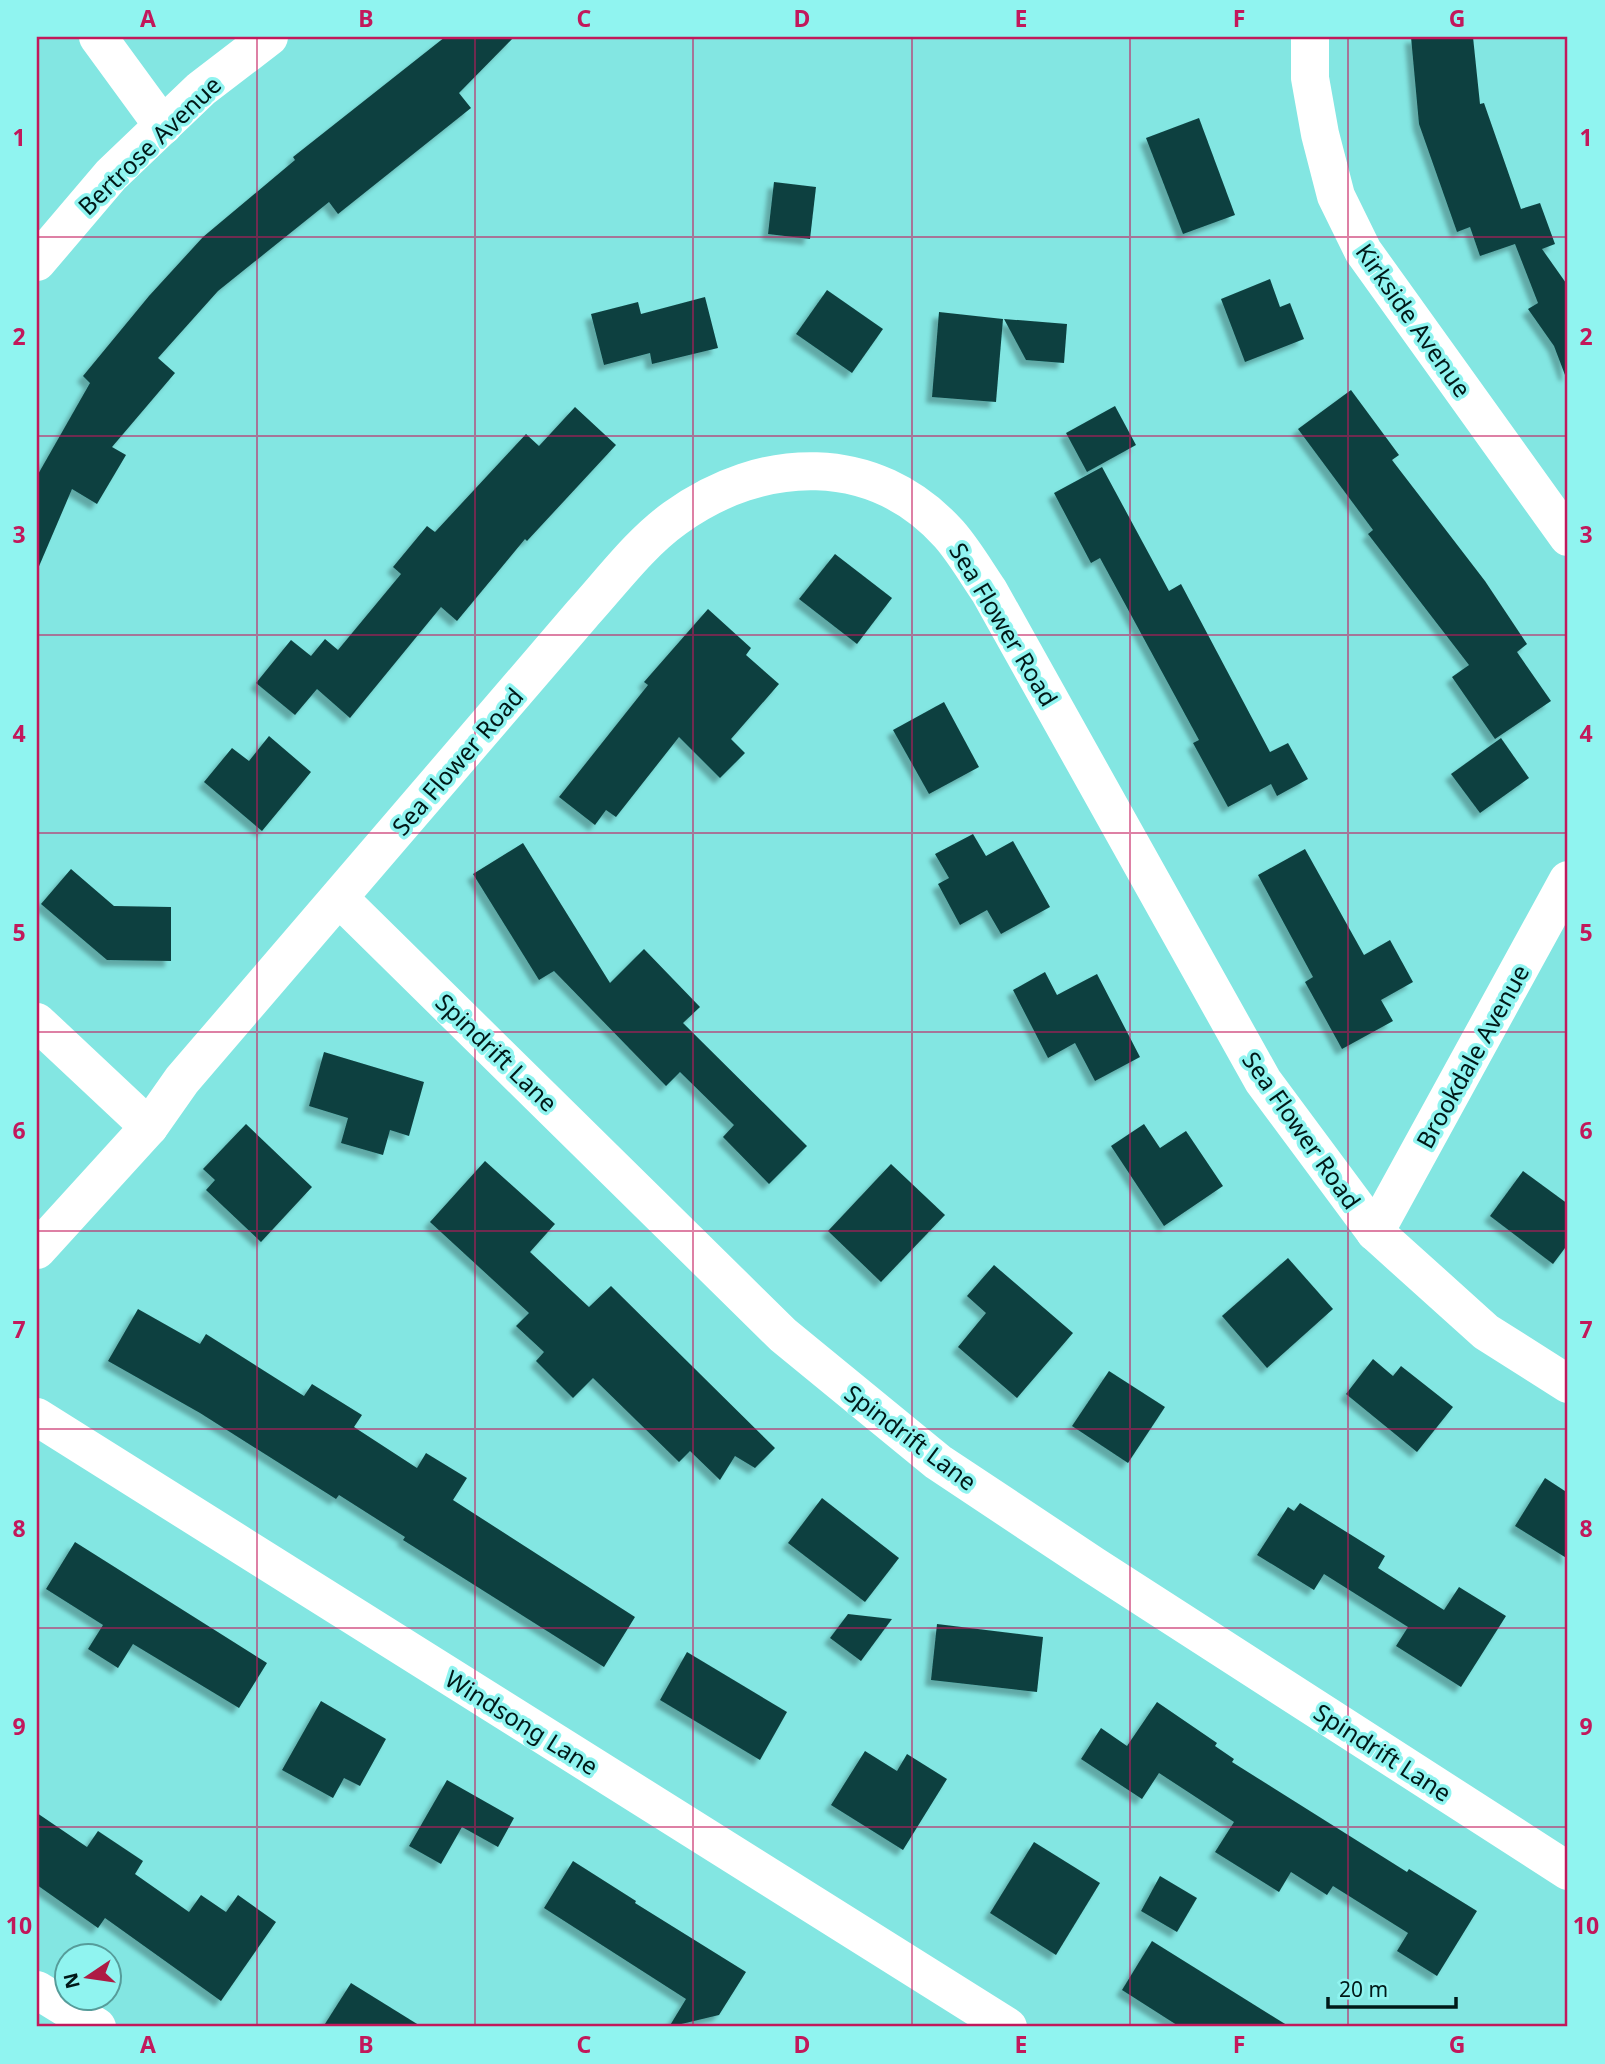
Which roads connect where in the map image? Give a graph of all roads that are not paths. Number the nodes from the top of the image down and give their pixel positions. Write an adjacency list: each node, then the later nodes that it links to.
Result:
1 (97, 37): 4 (street)
2 (269, 37): 4 (street, Bertrose Avenue)
3 (1310, 37): 6 (street, Kirkside Avenue)
4 (163, 126): 5 (street, Bertrose Avenue)
5 (37, 262)
6 (1568, 537)
7 (1568, 880): 11 (street, Brookdale Avenue)
8 (340, 898): 10 (street, Sea Flower Road); 11 (street, Sea Flower Road); 15 (street, Spindrift Lane)
9 (37, 1022): 10 (street)
10 (149, 1127): 12 (street, Sea Flower Road)
11 (1375, 1232): 13 (street, Sea Flower Road)
12 (37, 1250)
13 (1568, 1384)
14 (37, 1417): 18 (street, Windsong Lane)
15 (1568, 1871)
16 (37, 1990): 17 (street)
17 (97, 2027)
18 (1008, 2027)

